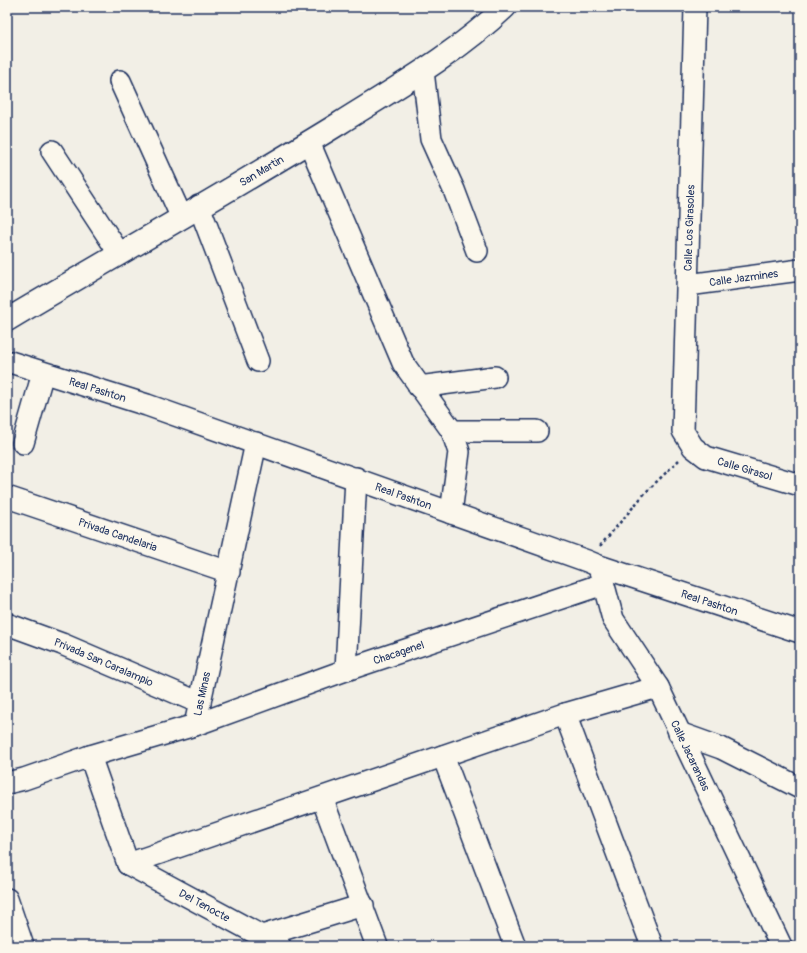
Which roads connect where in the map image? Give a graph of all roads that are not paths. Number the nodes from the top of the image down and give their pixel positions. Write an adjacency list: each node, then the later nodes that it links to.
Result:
1 (505, 7): 3 (street, San Martin)
2 (695, 7): 11 (street, Calle Los Girasoles)
3 (423, 71): 5 (street, San Martin); 8 (street)
4 (120, 81): 7 (street)
5 (309, 142): 7 (street, San Martin); 17 (street)
6 (52, 151): 9 (street)
7 (190, 211): 9 (street, San Martin); 14 (street)
8 (477, 251)
9 (119, 253): 12 (street, San Martin)
10 (800, 270): 11 (street, Calle Jazmines)
11 (688, 285): 22 (street, Calle Los Girasoles)
12 (7, 320)
13 (7, 361): 15 (street, Real Pashton)
14 (258, 361)
15 (43, 373): 20 (street); 21 (street, Real Pashton)
16 (495, 377): 17 (street)
17 (419, 387): 18 (street)
18 (452, 431): 19 (street); 26 (street)
19 (537, 431)
20 (22, 443)
21 (256, 443): 23 (street, Real Pashton); 28 (street, Las Minas)
22 (693, 447): 24 (street, Calle Girasol)
23 (356, 478): 26 (street, Real Pashton); 31 (street)
24 (800, 485)
25 (7, 497): 28 (street, Privada Candelaria)
26 (451, 513): 27 (street, Real Pashton)
27 (596, 570): 30 (street, Real Pashton); 31 (street, Chacagenel); 32 (street, Calle Jacarandas)
28 (229, 572): 33 (street, Las Minas)
29 (7, 624): 33 (street, Privada San Caralampio)
30 (800, 632)
31 (346, 670): 35 (street, Chacagenel)
32 (658, 688): 34 (street); 36 (street, Calle Jacarandas)
33 (200, 703): 35 (street, Las Minas)
34 (565, 714): 38 (street); 50 (street)
35 (195, 725): 37 (street, Las Minas)
36 (679, 733): 40 (street); 51 (street, Calle Jacarandas)
37 (90, 756): 39 (street, Las Minas); 42 (street)
38 (443, 756): 41 (street); 49 (street)
39 (7, 783)
40 (800, 788)
41 (322, 798): 42 (street); 44 (street)
42 (128, 864): 45 (street, Del Tenocte)
43 (7, 898): 46 (street)
44 (363, 905): 45 (street); 48 (street)
45 (262, 936): 47 (street, Del Tenocte)
46 (23, 946)
47 (280, 946)
48 (377, 946)
49 (515, 946)
50 (652, 946)
51 (781, 946)

